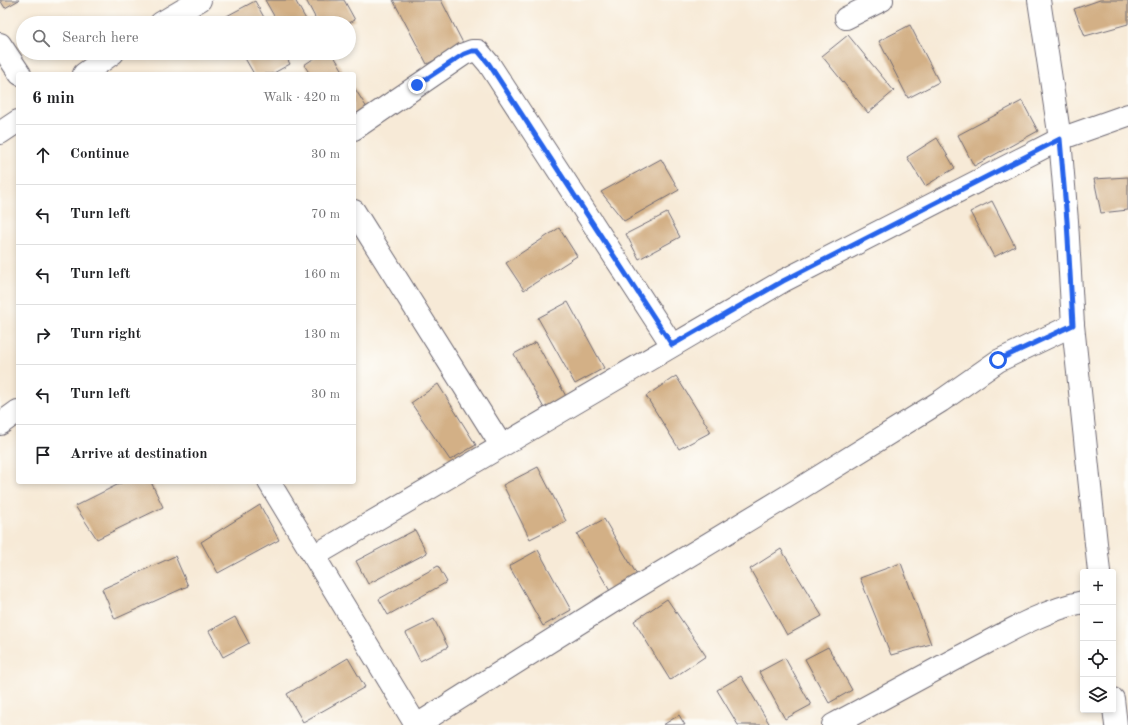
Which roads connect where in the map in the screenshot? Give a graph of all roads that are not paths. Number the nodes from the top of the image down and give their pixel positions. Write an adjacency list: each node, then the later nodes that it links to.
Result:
1 (200, 0): 4 (street)
2 (882, 0): 5 (street)
3 (1039, 0): 14 (street)
4 (173, 16)
5 (846, 18)
6 (0, 44): 8 (street)
7 (103, 60): 9 (street)
8 (19, 72)
9 (87, 72)
10 (1128, 115): 14 (street)
11 (16, 122): 13 (street)
12 (356, 128): 17 (street)
13 (0, 133)
14 (1060, 139): 16 (street); 17 (street)
15 (356, 213): 20 (street)
16 (1073, 325): 23 (street); 26 (street)
17 (672, 345): 20 (street)
18 (16, 412): 19 (street)
19 (0, 424)
20 (502, 445): 22 (street)
21 (270, 484): 22 (street)
22 (314, 556): 26 (street)
23 (1099, 569)
24 (1080, 603): 27 (street)
25 (1115, 713): 28 (street)
26 (416, 725)
27 (833, 725)
28 (1116, 725)

